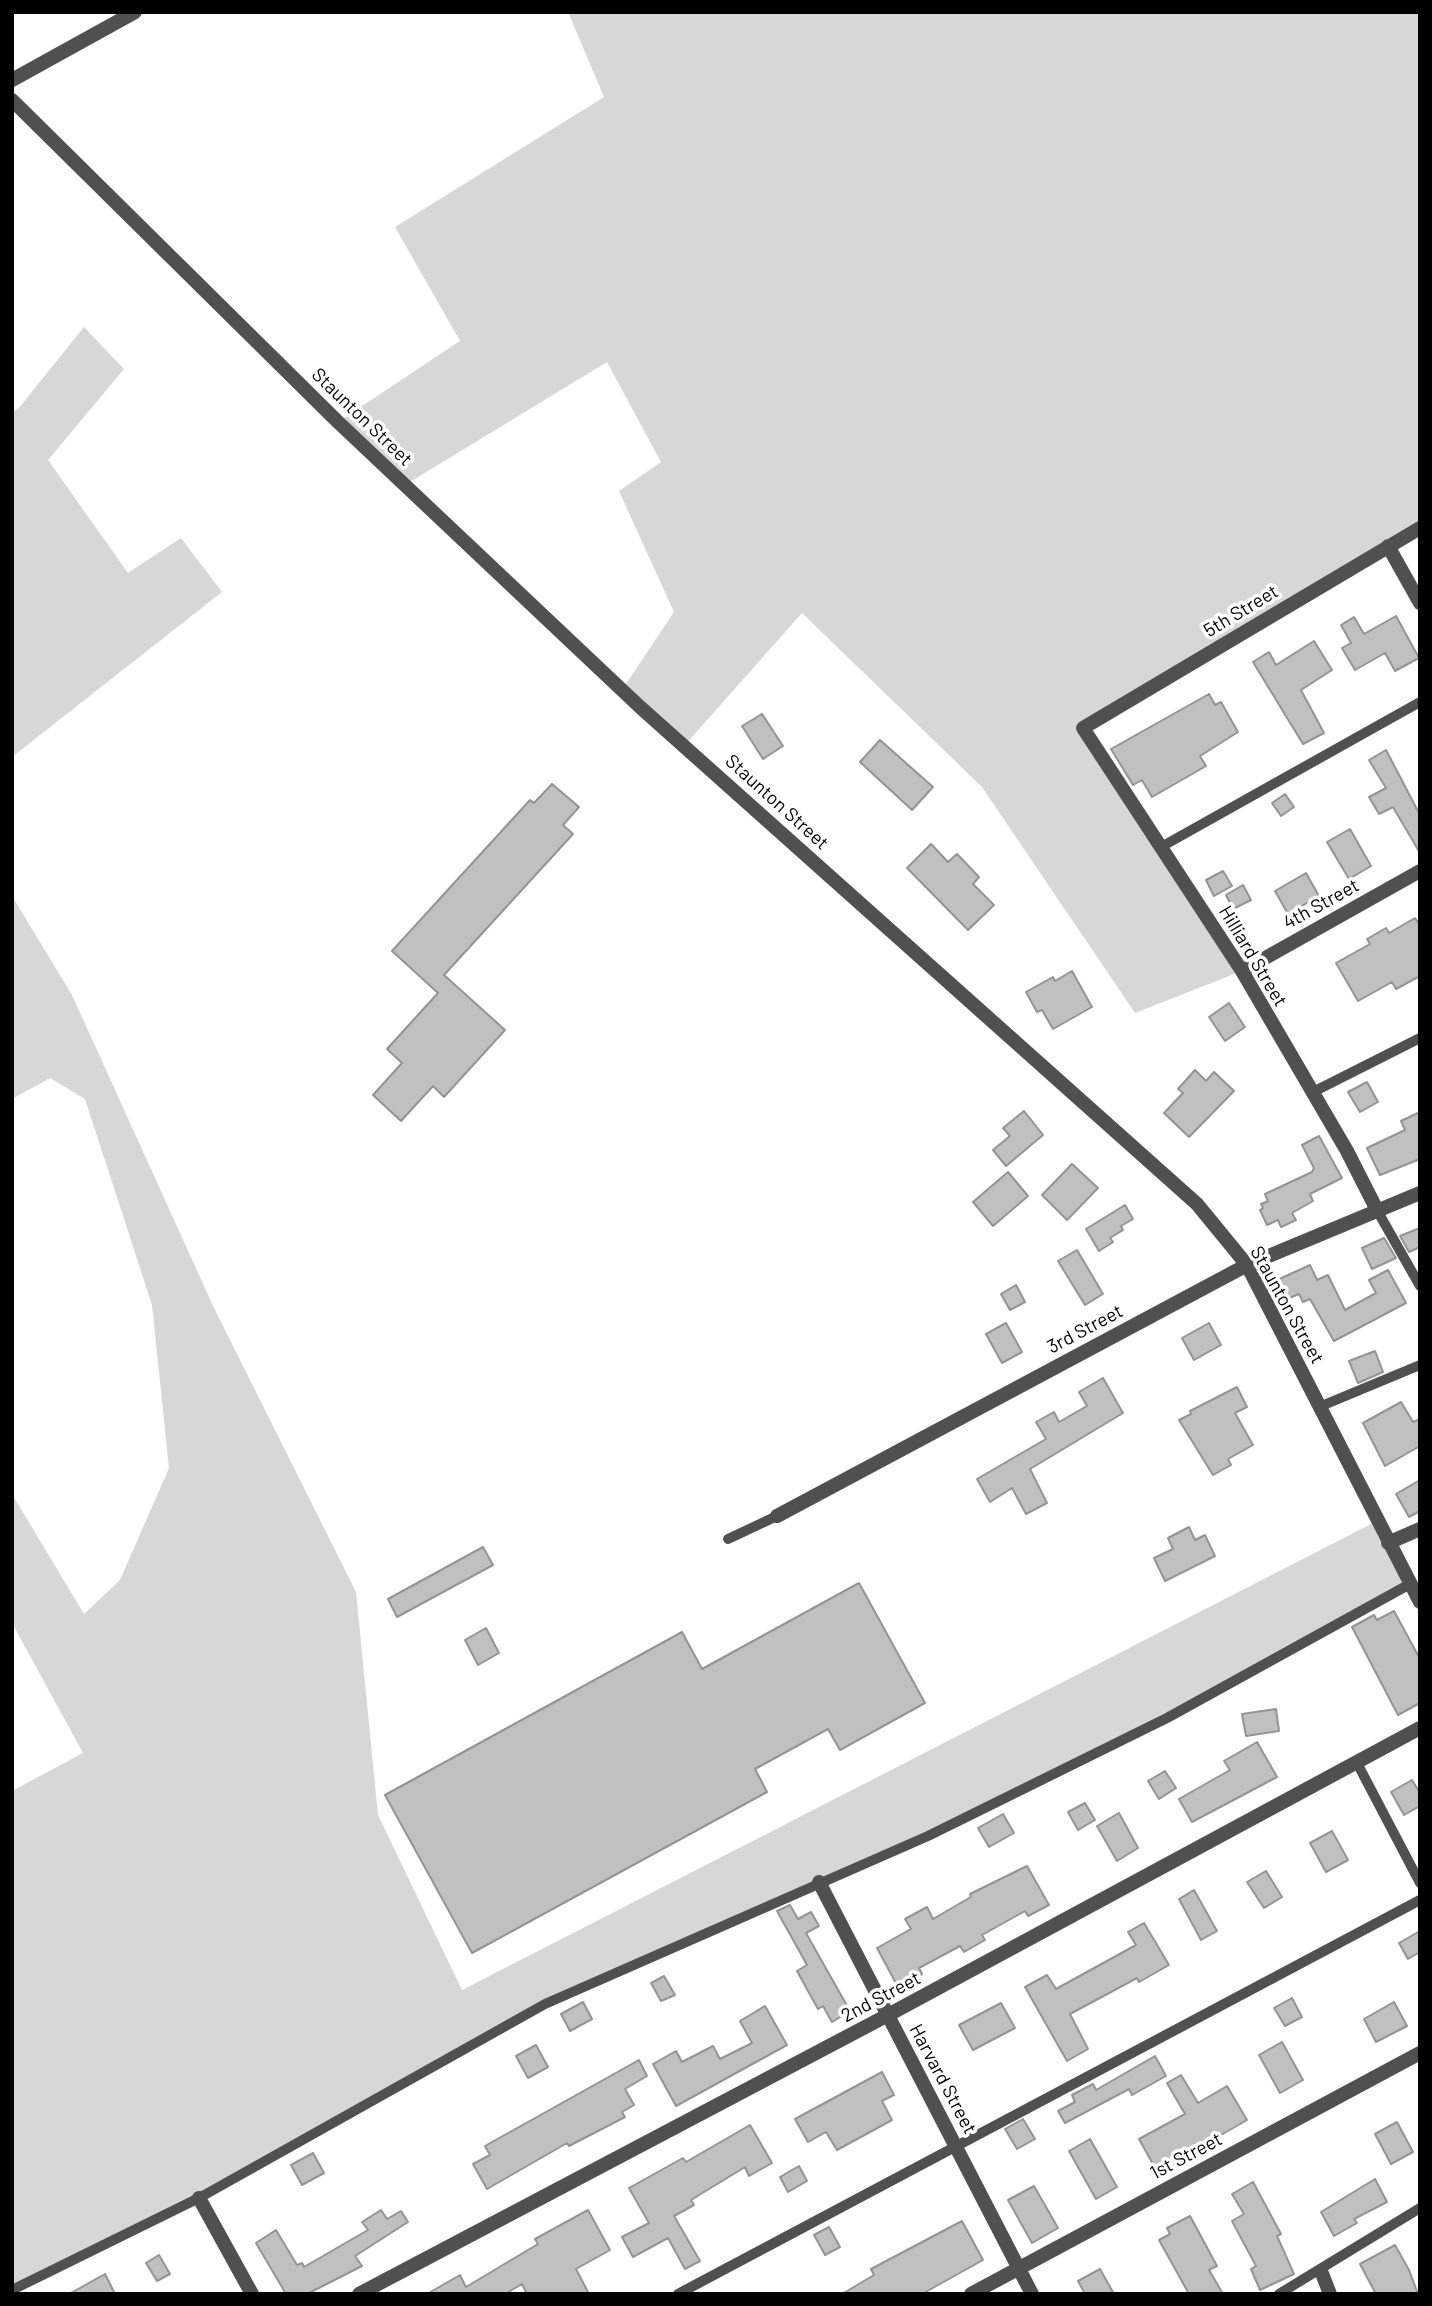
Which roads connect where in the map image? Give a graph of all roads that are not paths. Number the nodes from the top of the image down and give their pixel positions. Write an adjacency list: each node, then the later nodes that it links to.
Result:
1 (135, 12): 2 (street)
2 (12, 80)
3 (12, 100): 16 (street, Staunton Street)
4 (1420, 528): 5 (street, 5th Street)
5 (1388, 546): 6 (street); 8 (street, 5th Street)
6 (1420, 603)
7 (1420, 702): 9 (lane)
8 (1083, 728): 9 (street, Hilliard Street)
9 (1161, 847): 11 (street, Hilliard Street)
10 (1420, 871): 11 (street, 4th Street)
11 (1242, 971): 13 (street, Hilliard Street)
12 (1420, 1038): 13 (lane)
13 (1311, 1093): 15 (street, Hilliard Street)
14 (1420, 1193): 15 (street, 3rd Street)
15 (1378, 1212): 16 (street, 3rd Street); 17 (lane)
16 (1247, 1265): 19 (street, Staunton Street); 20 (street, 3rd Street)
17 (1420, 1286)
18 (1420, 1365): 19 (lane)
19 (1319, 1407): 23 (street, Staunton Street)
20 (777, 1516): 22 (lane)
21 (1420, 1529): 23 (street)
22 (728, 1539)
23 (1388, 1543): 24 (street, Staunton Street)
24 (1410, 1584): 25 (street, Staunton Street); 28 (lane)
25 (1420, 1602)
26 (1420, 1728): 27 (street, 2nd Street)
27 (1356, 1761): 29 (lane); 31 (street, 2nd Street)
28 (820, 1882): 31 (street, Harvard Street); 34 (lane)
29 (1420, 1883)
30 (1420, 1900): 33 (lane)
31 (888, 2015): 33 (street, Harvard Street); 40 (street, 2nd Street)
32 (1420, 2053): 36 (street, 1st Street)
33 (957, 2147): 36 (street, Harvard Street); 41 (lane)
34 (199, 2198): 38 (lane); 39 (street)
35 (1420, 2208): 37 (lane)
36 (1021, 2267): 42 (street, 1st Street); 43 (street, Harvard Street)
37 (1321, 2271): 44 (lane); 45 (street)
38 (12, 2290)
39 (252, 2294)
40 (359, 2294)
41 (678, 2294)
42 (971, 2294)
43 (1032, 2294)
44 (1279, 2294)
45 (1330, 2294)

